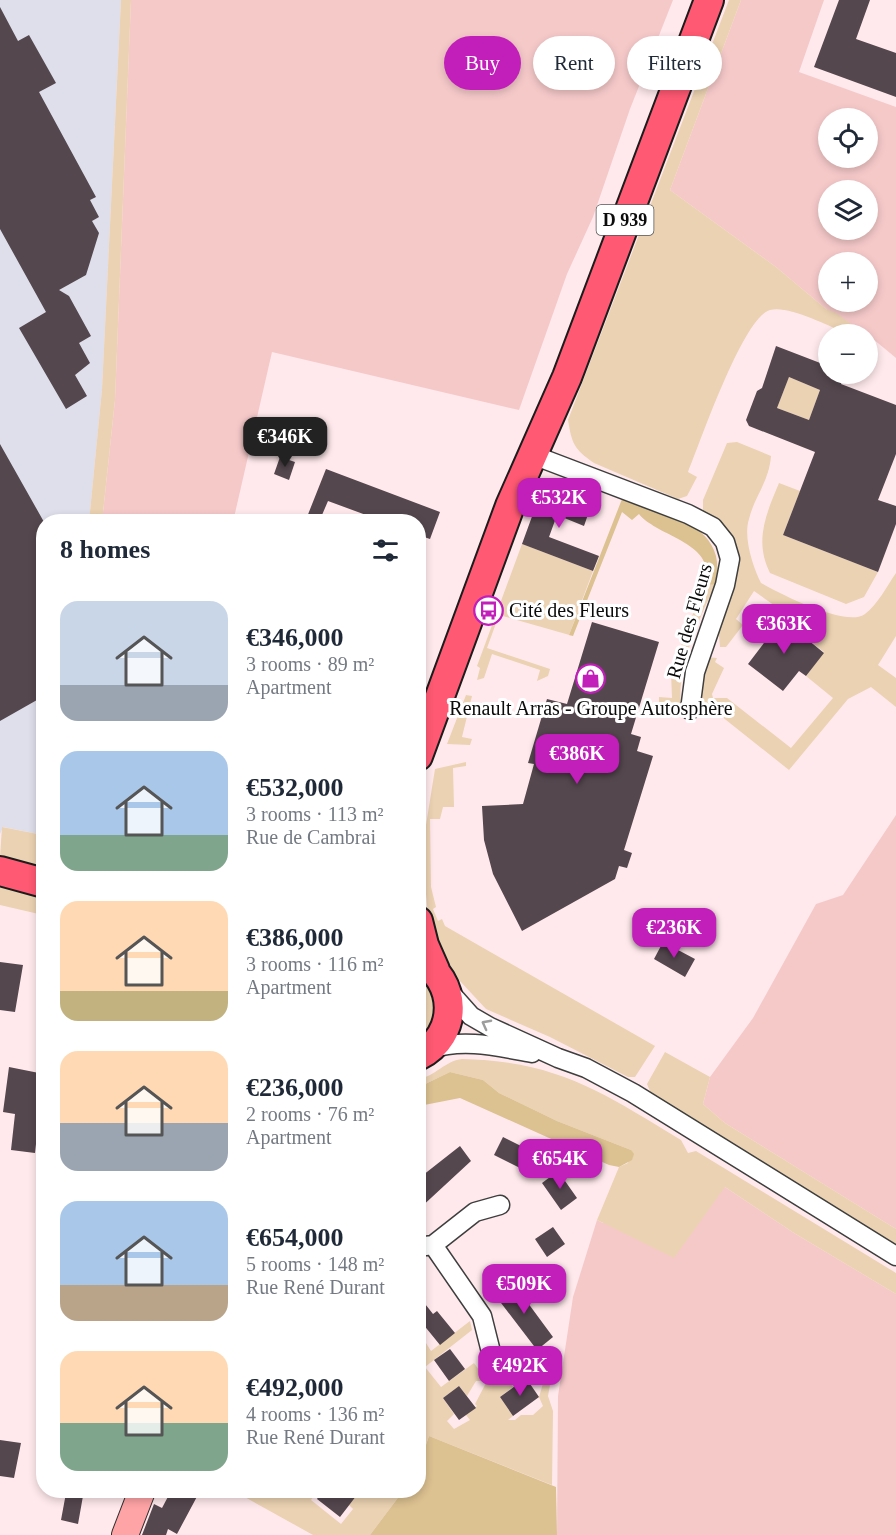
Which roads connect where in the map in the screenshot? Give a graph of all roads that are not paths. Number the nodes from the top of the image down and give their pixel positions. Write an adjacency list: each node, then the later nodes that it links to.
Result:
1 (697, 0): 3 (main road, D 939)
2 (709, 0): 3 (main road, D 939)
3 (536, 447): 4 (street, Rue des Fleurs); 5 (main road, D 939)
4 (690, 710)
5 (426, 734)
6 (0, 871): 7 (main road)
7 (36, 881)
8 (426, 951): 9 (main road)
9 (433, 972): 10 (main road); 12 (street, one-way to 9)
10 (426, 1050)
11 (426, 1051): 12 (street)
12 (558, 1058): 15 (street)
13 (500, 1205): 14 (street)
14 (426, 1246): 16 (street)
15 (896, 1256)
16 (492, 1356)
17 (127, 1498): 19 (main road)
18 (139, 1498): 20 (main road)
19 (113, 1535)
20 (125, 1535)

